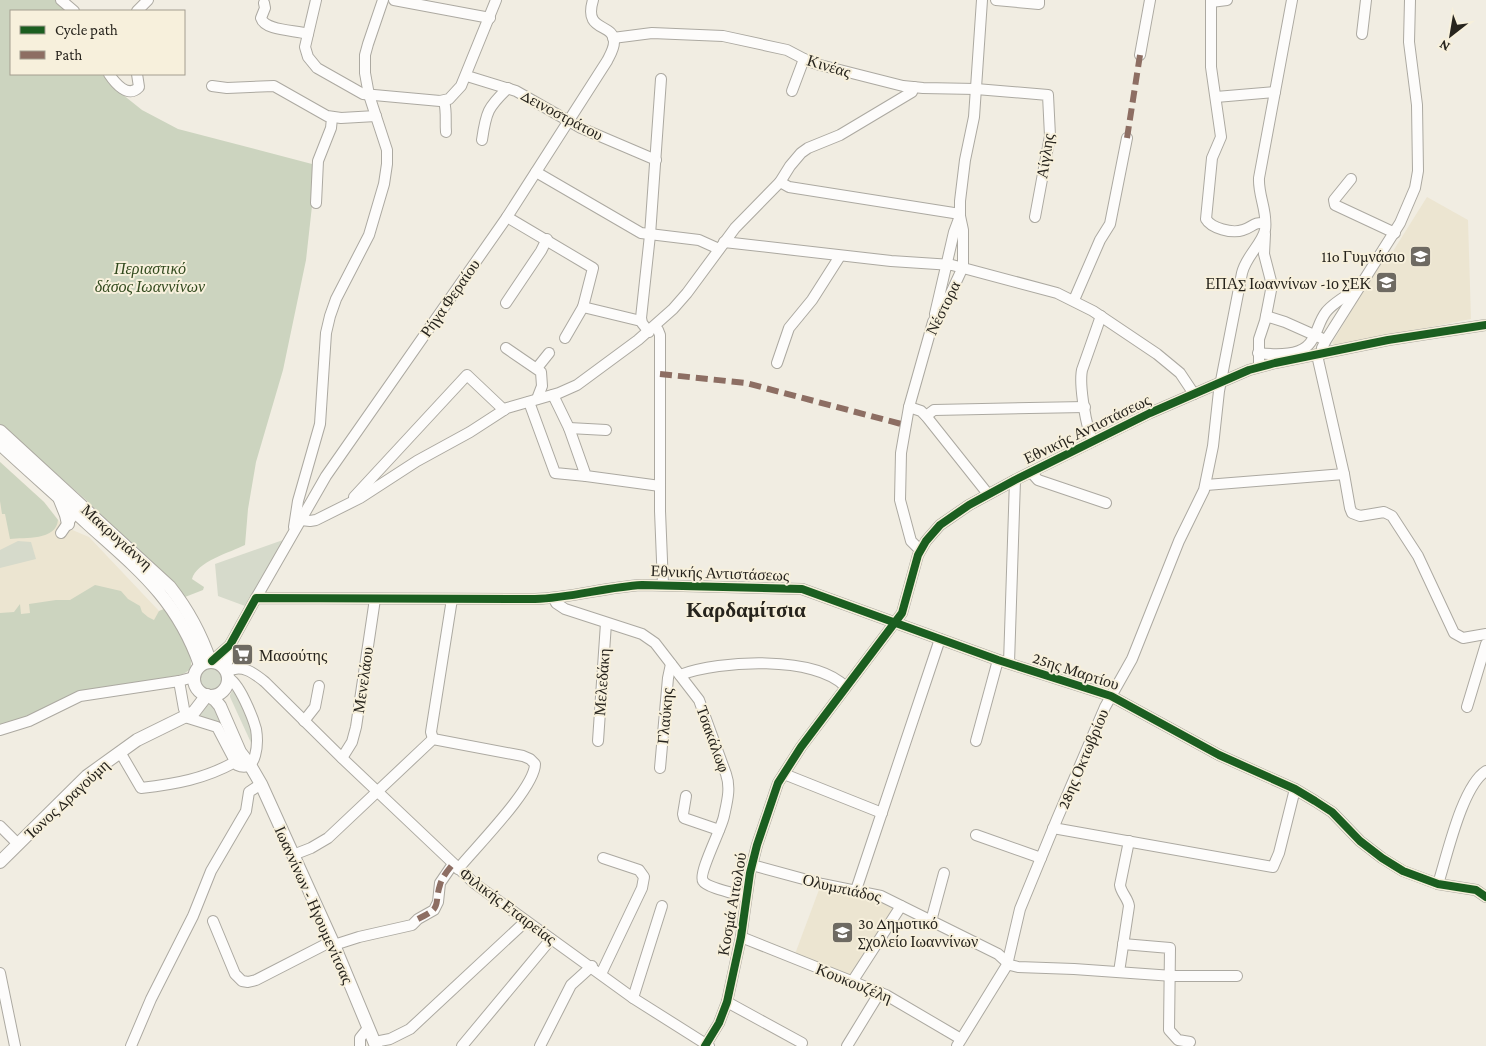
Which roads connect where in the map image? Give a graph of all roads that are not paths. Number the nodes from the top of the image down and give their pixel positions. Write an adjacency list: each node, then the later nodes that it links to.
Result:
1 (62, 0): 18 (street)
2 (148, 0): 19 (street)
3 (316, 0): 22 (street)
4 (383, 0): 20 (street)
5 (393, 0): 20 (street); 21 (street)
6 (496, 0): 21 (street)
7 (593, 0): 24 (street)
8 (982, 0): 34 (street, Νέστορα)
9 (996, 0): 10 (street)
10 (1039, 0)
11 (1150, 0): 25 (street)
12 (1227, 0): 16 (street)
13 (1292, 0): 36 (street)
14 (1366, 0): 23 (street)
15 (1410, 0): 56 (street)
16 (1211, 1): 39 (street)
17 (264, 3): 22 (street)
18 (73, 10)
19 (138, 10)
20 (378, 14): 37 (street)
21 (490, 18): 29 (street)
22 (308, 34): 37 (street)
23 (1362, 34)
24 (613, 38): 26 (street, Κινέας); 43 (street, Ρήγα Φεραίου)
25 (1140, 55)
26 (804, 59): 32 (street, Κινέας); 35 (street)
27 (109, 75): 28 (street)
28 (137, 75)
29 (466, 76): 33 (street, Δεινοστράτου); 40 (street)
30 (661, 79): 47 (street)
31 (212, 86): 42 (street)
32 (914, 87): 34 (street, Κινέας); 50 (street)
33 (508, 88): 43 (street, Δεινοστράτου); 46 (street)
34 (976, 89): 38 (street, Κινέας); 52 (street, Νέστορα)
35 (792, 91)
36 (1275, 92): 39 (street); 55 (street)
37 (369, 95): 40 (street); 41 (street)
38 (1048, 95): 54 (street, Αίγλης)
39 (1216, 97): 55 (street)
40 (445, 101): 44 (street)
41 (376, 116): 42 (street); 109 (street)
42 (332, 118): 51 (street)
43 (568, 121): 47 (street, Δεινοστράτου); 48 (street, Ρήγα Φεραίου)
44 (446, 132)
45 (1127, 138): 64 (street)
46 (482, 140)
47 (656, 160): 57 (street)
48 (536, 172): 53 (street, Ρήγα Φεραίου); 57 (street)
49 (1351, 178): 56 (street)
50 (780, 182): 52 (street); 59 (street)
51 (316, 203)
52 (960, 215): 61 (street); 62 (street, Νέστορα)
53 (507, 217): 58 (street); 107 (street, Ρήγα Φεραίου)
54 (1035, 217)
55 (1265, 227): 68 (street); 83 (street, 28ης Οκτωβρίου)
56 (1395, 233): 63 (street)
57 (650, 234): 59 (street); 69 (street)
58 (547, 239): 65 (street); 66 (street)
59 (722, 245): 60 (street); 72 (street)
60 (840, 256): 61 (street); 80 (street)
61 (947, 265): 62 (street); 70 (street)
62 (962, 267): 64 (street); 70 (street, Νέστορα)
63 (1361, 287): 73 (street); 75 (street)
64 (1074, 300): 67 (street)
65 (506, 303)
66 (584, 307): 69 (street); 74 (street)
67 (1101, 316): 84 (street); 88 (street)
68 (1266, 316): 73 (street); 78 (street)
69 (641, 320): 72 (street)
70 (932, 322): 87 (street, Νέστορα)
71 (1486, 326): 79 (street, Εθνικής Αντιστάσεως)
72 (652, 329): 85 (street); 101 (street)
73 (1315, 335): 75 (street); 78 (street)
74 (565, 338)
75 (1326, 340): 79 (street)
76 (506, 348): 82 (street)
77 (549, 353): 82 (street)
78 (1258, 353): 81 (street)
79 (1320, 354): 81 (street, Εθνικής Αντιστάσεως); 97 (street)
80 (777, 363)
81 (1259, 367): 83 (street, Εθνικής Αντιστάσεως)
82 (537, 368): 86 (street)
83 (1221, 382): 84 (street, Εθνικής Αντιστάσεως); 100 (street, 28ης Οκτωβρίου)
84 (1194, 394): 94 (street, Εθνικής Αντιστάσεως)
85 (554, 395): 86 (street); 91 (street)
86 (533, 400): 89 (street); 98 (street)
87 (908, 407): 90 (street); 110 (street, Νέστορα)
88 (1085, 407): 90 (street); 94 (street)
89 (504, 410): 104 (street); 104 (street)
90 (926, 416): 102 (street)
91 (569, 428): 92 (street); 98 (street)
92 (606, 430)
93 (0, 431): 106 (main road, Μακρυγιάννη)
94 (1093, 441): 96 (street, Εθνικής Αντιστάσεως)
95 (0, 444): 103 (main road, Μακρυγιάννη)
96 (1031, 472): 99 (street, Εθνικής Αντιστάσεως); 105 (street)
97 (1344, 474): 100 (street); 118 (street)
98 (586, 476): 101 (street)
99 (1015, 480): 102 (street, Εθνικής Αντιστάσεως); 123 (street)
100 (1206, 485): 132 (street, 28ης Οκτωβρίου)
101 (660, 486): 111 (street)
102 (988, 494): 110 (street, Εθνικής Αντιστάσεως)
103 (59, 497): 106 (main road, Μακρυγιάννη); 108 (main road)
104 (352, 502): 107 (street)
105 (1106, 503)
106 (82, 512): 108 (street); 125 (main road, Μακρυγιάννη)
107 (301, 520): 109 (street, Ρήγα Φεραίου)
108 (64, 531)
109 (293, 534): 112 (street, Ρήγα Φεραίου)
110 (920, 550): 116 (street, Εθνικής Αντιστάσεως)
111 (663, 585): 113 (street, Εθνικής Αντιστάσεως); 116 (street, Εθνικής Αντιστάσεως)
112 (256, 598): 114 (street, Εθνικής Αντιστάσεως); 121 (street)
113 (554, 598): 115 (street, Εθνικής Αντιστάσεως); 117 (street, Τσακάλωφ)
114 (375, 599): 115 (street, Εθνικής Αντιστάσεως); 141 (street, Μενελάου)
115 (452, 599): 137 (street)
116 (895, 622): 119 (street, 25ης Μαρτίου); 130 (street, Κοσμά Αιτωλού)
117 (606, 623): 124 (street, Τσακάλωφ); 138 (street, Μελεδάκη)
118 (1486, 634)
119 (940, 639): 122 (street, 25ης Μαρτίου); 151 (street)
120 (1486, 644): 133 (street)
121 (230, 645): 125 (street); 127 (street)
122 (998, 660): 123 (street, 25ης Μαρτίου); 139 (street)
123 (1009, 663): 132 (street, 25ης Μαρτίου)
124 (671, 664): 126 (street, Τσακάλωφ); 144 (street, Γλαύκης)
125 (204, 666): 127 (main road); 128 (street); 131 (main road)
126 (680, 675): 130 (street); 154 (street, Τσακάλωφ)
127 (227, 677): 131 (main road); 135 (street, Φιλικής Εταιρείας); 143 (main road, Ιωαννίνων - Ηγουμενίτσας)
128 (179, 681): 134 (street); 136 (street)
129 (319, 686): 135 (street)
130 (846, 687): 146 (street, Κοσμά Αιτωλού)
131 (205, 694): 134 (main road, Ίωνος Δραγούμη); 143 (main road, Ιωαννίνων - Ηγουμενίτσας)
132 (1111, 696): 148 (street, 25ης Μαρτίου); 153 (street, 28ης Οκτωβρίου)
133 (1467, 707)
134 (184, 713): 140 (main road, Ίωνος Δραγούμη); 142 (street)
135 (304, 721): 141 (street, Φιλικής Εταιρείας)
136 (0, 730)
137 (433, 739): 149 (street); 163 (street)
138 (598, 741)
139 (976, 741)
140 (120, 752): 142 (street); 157 (main road, Ίωνος Δραγούμη)
141 (342, 758): 149 (street, Φιλικής Εταιρείας)
142 (235, 762): 143 (street)
143 (250, 765): 147 (main road, Ιωαννίνων - Ηγουμενίτσας)
144 (660, 768)
145 (1486, 771): 165 (street)
146 (784, 774): 151 (street); 162 (street, Κοσμά Αιτωλού)
147 (261, 784): 158 (main road, Ιωαννίνων - Ηγουμενίτσας); 197 (street)
148 (1295, 789): 156 (street); 165 (street, 25ης Μαρτίου)
149 (376, 791): 158 (street); 163 (street, Φιλικής Εταιρείας)
150 (686, 796): 154 (street)
151 (882, 812): 166 (street)
152 (0, 826): 157 (street)
153 (1053, 828): 156 (street); 160 (street, 28ης Οκτωβρίου)
154 (719, 830): 167 (street, Τσακάλωφ)
155 (976, 834): 160 (street)
156 (1129, 841): 177 (street)
157 (18, 844): 161 (main road, Ίωνος Δραγούμη)
158 (293, 855): 176 (main road, Ιωαννίνων - Ηγουμενίτσας)
159 (603, 858): 182 (street)
160 (1041, 858): 178 (street, 28ης Οκτωβρίου)
161 (0, 862)
162 (752, 865): 166 (street, Ολυμπιάδος); 167 (street, Κοσμά Αιτωλού)
163 (455, 866): 172 (street, Φιλικής Εταιρείας); 176 (street)
164 (944, 873): 173 (street)
165 (1438, 884): 168 (street, 25ης Μαρτίου)
166 (856, 890): 170 (street, Ολυμπιάδος)
167 (746, 897): 174 (street, Κοσμά Αιτωλού)
168 (1486, 897)
169 (662, 906): 187 (street)
170 (902, 906): 173 (street, Ολυμπιάδος); 185 (street)
171 (213, 921): 176 (street)
172 (526, 921): 175 (street, Φιλικής Εταιρείας); 194 (street)
173 (931, 921): 178 (street, Ολυμπιάδος)
174 (741, 937): 185 (street, Κουκουζέλη); 188 (street, Κοσμά Αιτωλού)
175 (551, 939): 179 (street, Φιλικής Εταιρείας); 199 (street)
176 (333, 943): 190 (main road, Ιωαννίνων - Ηγουμενίτσας)
177 (1123, 944): 180 (street); 183 (street)
178 (1008, 962): 180 (street, Ολυμπιάδος); 193 (street, 28ης Οκτωβρίου)
179 (592, 966): 182 (street, Φιλικής Εταιρείας); 200 (street)
180 (1119, 972): 183 (street, Ολυμπιάδος)
181 (0, 973): 189 (street)
182 (601, 974): 187 (street, Φιλικής Εταιρείας)
183 (1170, 976): 184 (street, Ολυμπιάδος); 191 (street)
184 (1238, 976)
185 (852, 982): 186 (street, Κουκουζέλη)
186 (880, 992): 193 (street, Κουκουζέλη); 201 (street)
187 (633, 998): 195 (street, Φιλικής Εταιρείας)
188 (727, 1002): 192 (street); 195 (street, Κοσμά Αιτωλού)
189 (3, 1007): 196 (street)
190 (368, 1028): 194 (main road, Ιωαννίνων - Ηγουμενίτσας); 198 (street)
191 (1190, 1042)
192 (802, 1043)
193 (959, 1043)
194 (376, 1044)
195 (707, 1045)
196 (15, 1046)
197 (131, 1046)
198 (360, 1046)
199 (462, 1046)
200 (540, 1046)
201 (847, 1046)

